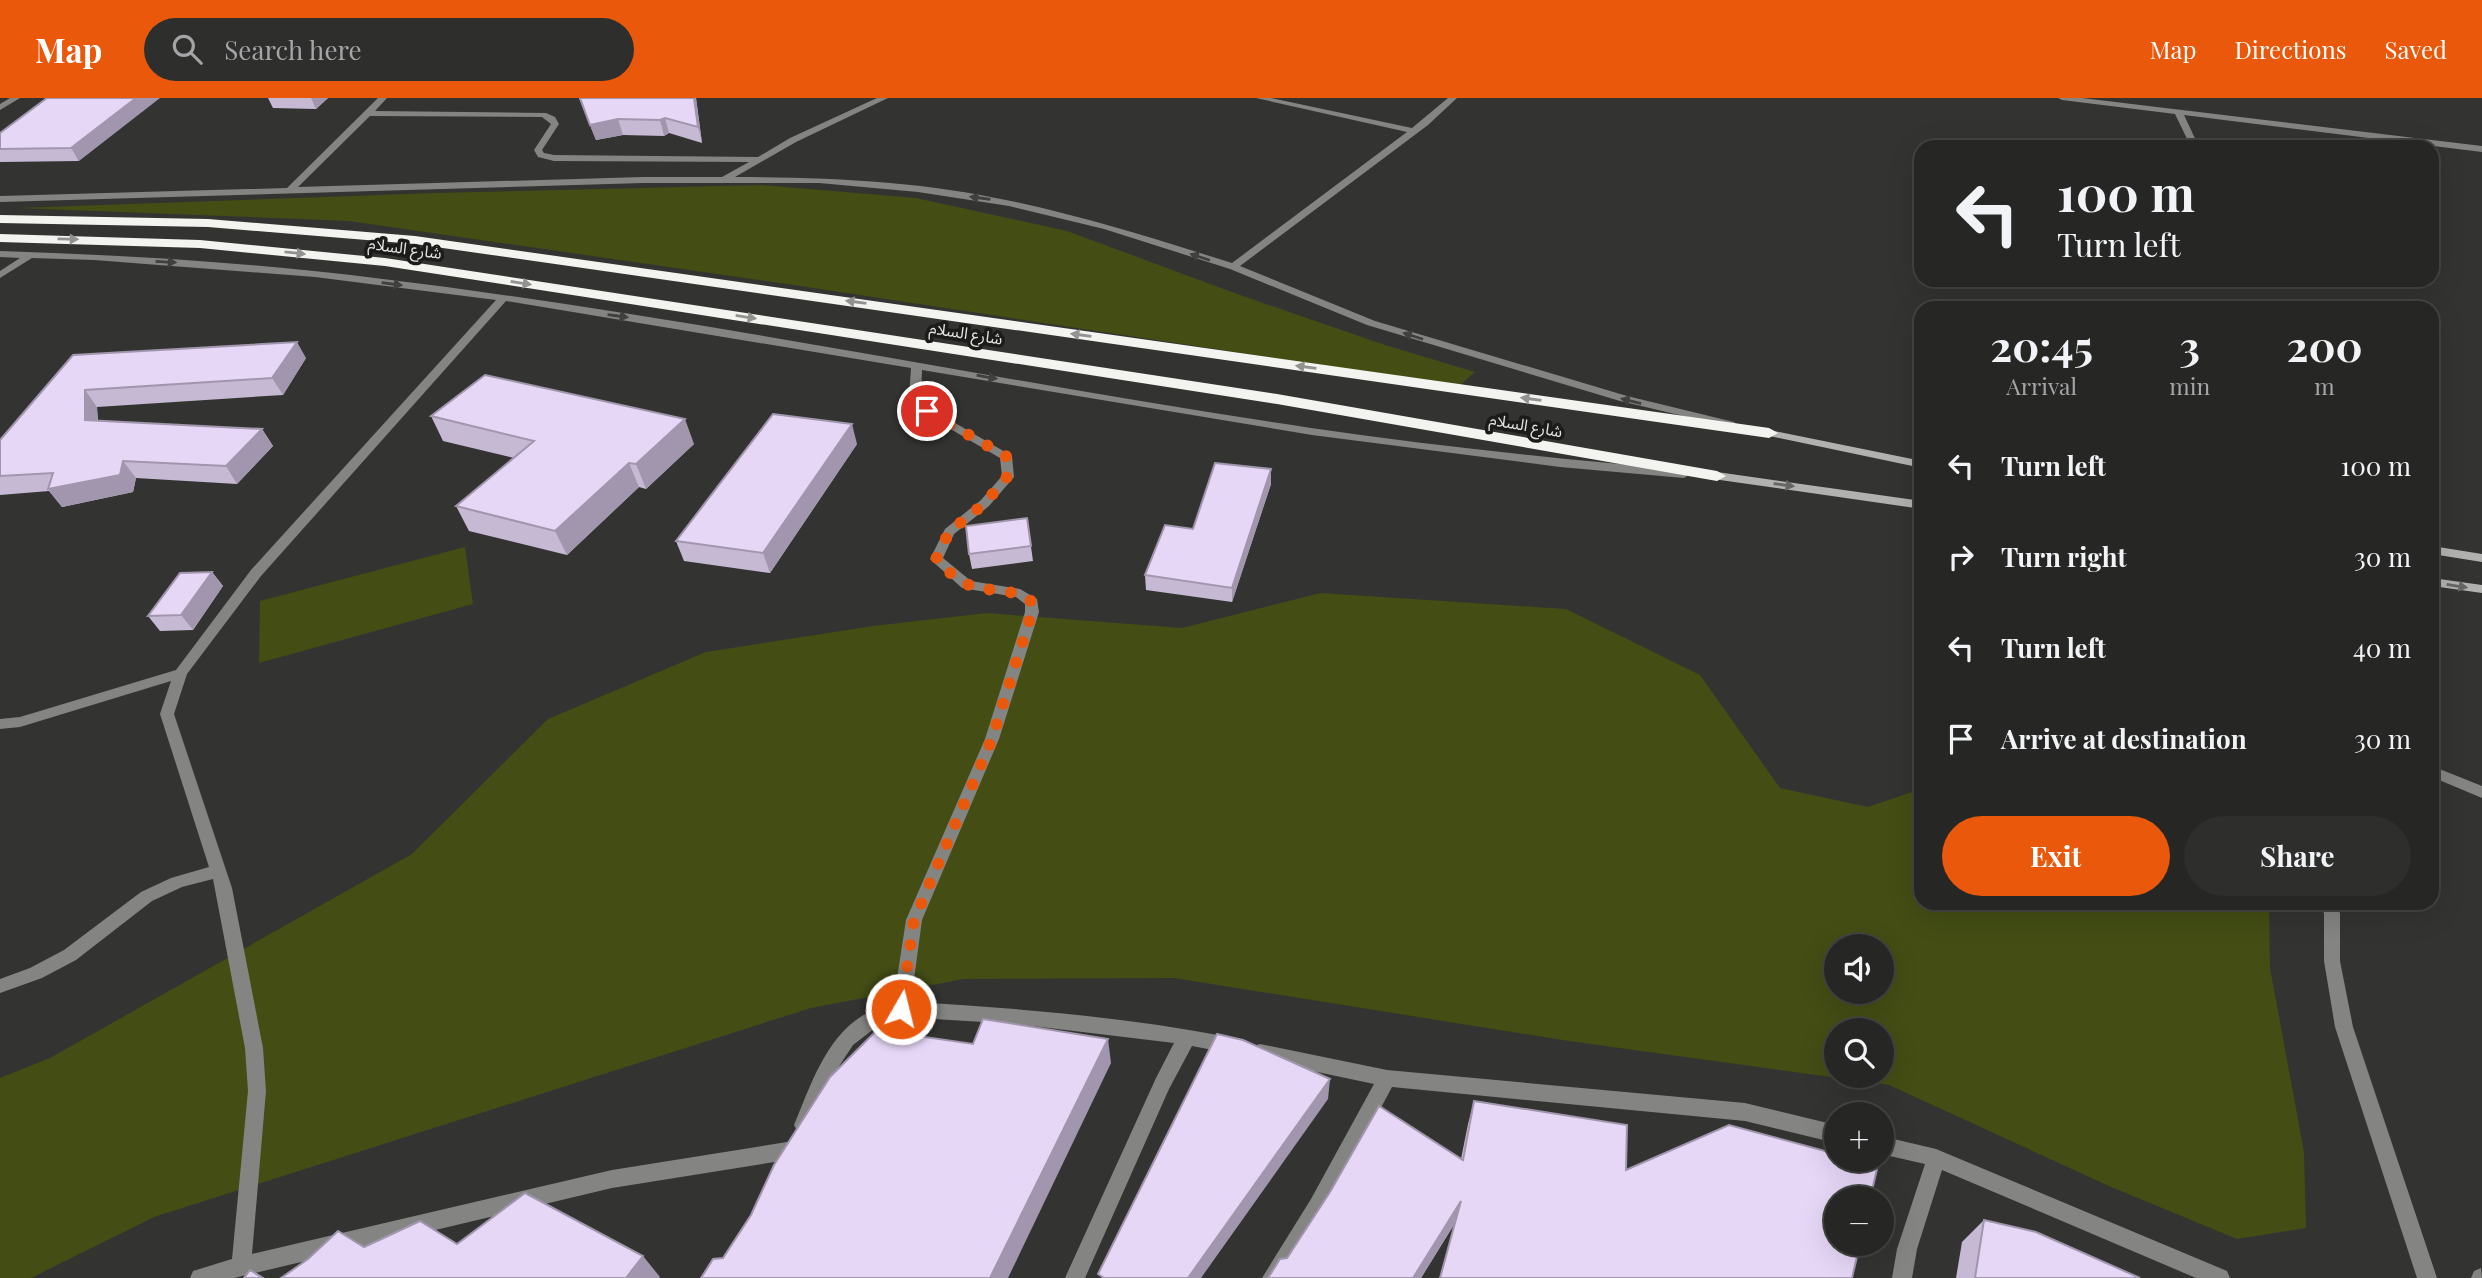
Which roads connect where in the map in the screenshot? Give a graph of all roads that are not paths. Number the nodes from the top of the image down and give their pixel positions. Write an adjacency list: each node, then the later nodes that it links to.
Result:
1 (16, 98): 8 (street)
2 (383, 98): 9 (street)
3 (884, 98): 16 (street)
4 (1260, 98): 11 (street)
5 (1453, 98): 11 (street)
6 (2062, 98): 7 (street)
7 (2128, 102): 10 (street)
8 (0, 108)
9 (367, 113): 16 (street); 18 (street)
10 (2179, 113): 12 (street); 13 (street)
11 (1413, 131): 24 (street)
12 (2192, 140)
13 (2406, 140)
14 (2439, 144): 15 (street)
15 (2482, 149)
16 (757, 159): 17 (street)
17 (724, 180): 18 (street); 24 (street, one-way to 17)
18 (290, 190): 19 (street)
19 (0, 199)
20 (0, 219): 28 (highway, شارع السلام, one-way to 20)
21 (0, 238): 30 (highway, شارع السلام, one-way to 30)
22 (0, 254): 23 (street)
23 (30, 255): 25 (street); 26 (street, one-way to 26)
24 (1233, 267): 28 (street, one-way to 24)
25 (0, 275)
26 (502, 299): 27 (street, one-way to 27); 36 (street)
27 (917, 365): 30 (street, one-way to 30); 43 (street)
28 (1769, 433): 29 (main road, شارع السلام)
29 (1914, 463)
30 (1717, 476): 31 (main road, شارع السلام, one-way to 31)
31 (1914, 504)
32 (2439, 551): 33 (main road)
33 (2482, 558)
34 (2439, 583): 35 (main road, one-way to 35)
35 (2482, 589)
36 (181, 673): 37 (street); 40 (street)
37 (0, 724)
38 (2439, 774): 39 (street)
39 (2482, 792)
40 (218, 871): 42 (street); 51 (street)
41 (2331, 910): 57 (street)
42 (0, 986)
43 (901, 1009): 44 (street); 48 (street)
44 (1187, 1037): 45 (street); 53 (street)
45 (1387, 1078): 46 (street); 54 (street)
46 (1824, 1131)
47 (1894, 1148): 49 (street)
48 (793, 1150): 50 (street); 51 (street)
49 (1936, 1158): 55 (street); 56 (street)
50 (782, 1172)
51 (241, 1266): 52 (street)
52 (205, 1277)
53 (1075, 1278)
54 (1272, 1278)
55 (1902, 1278)
56 (2220, 1278)
57 (2427, 1278)

